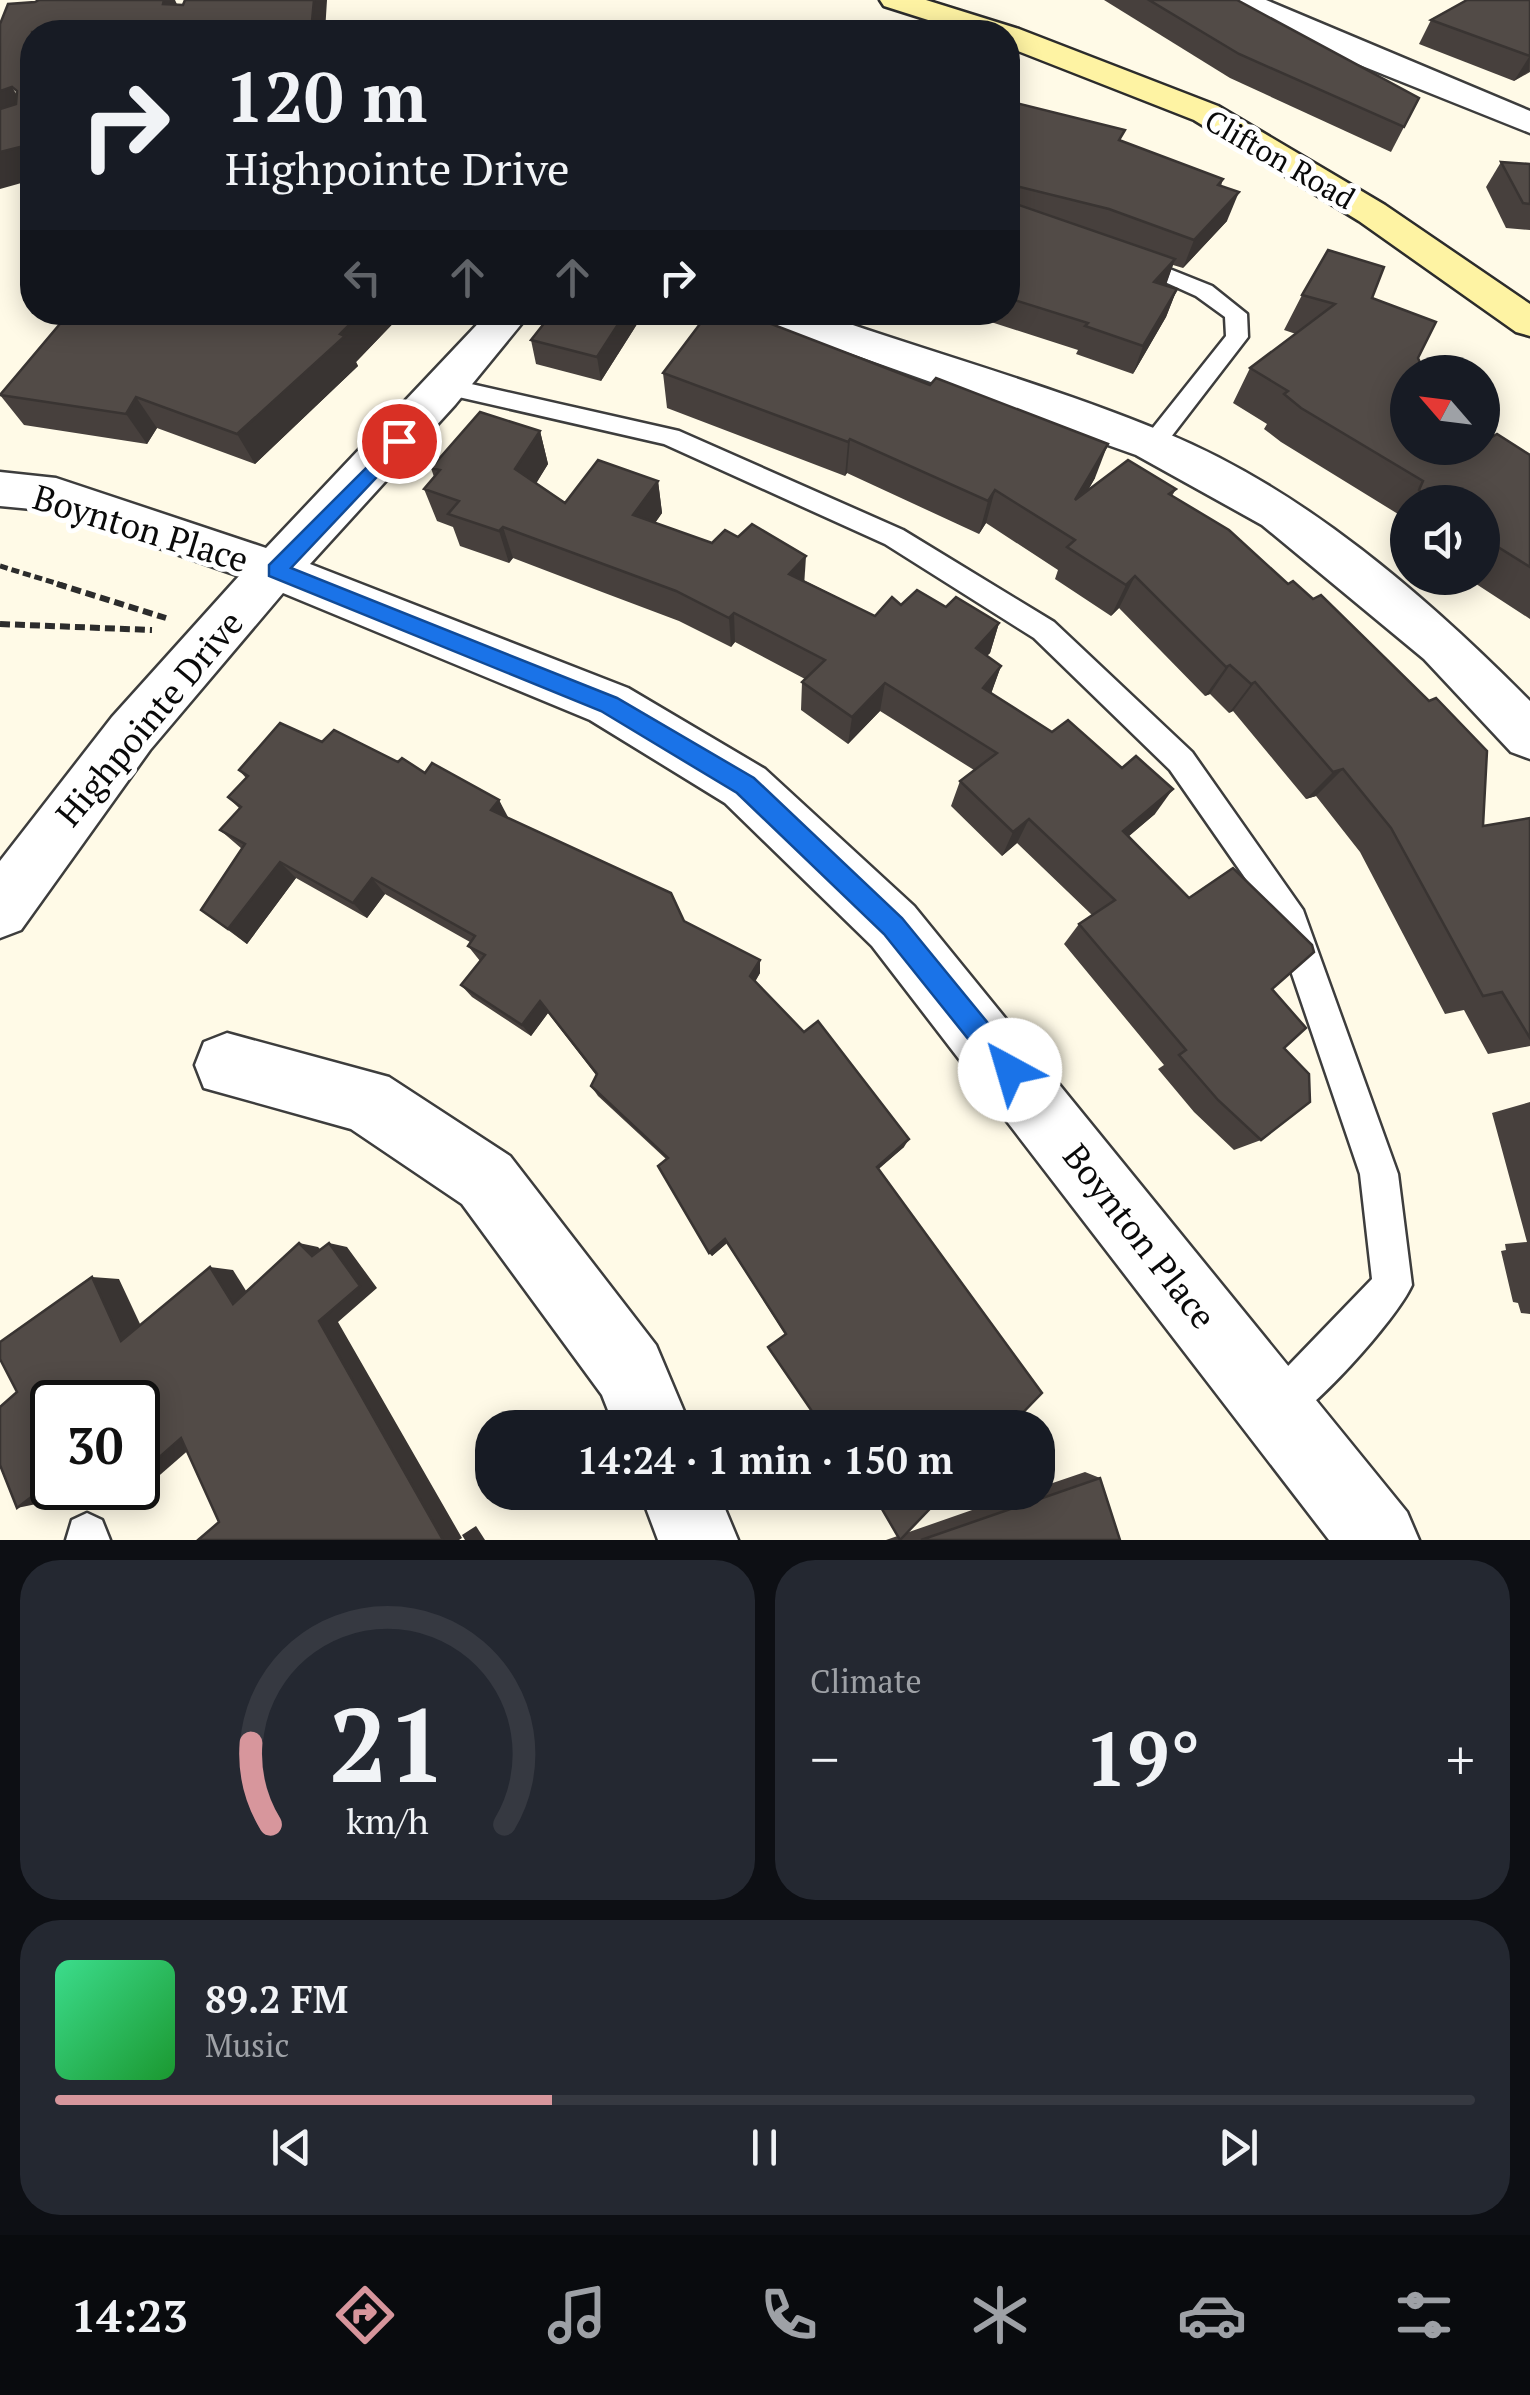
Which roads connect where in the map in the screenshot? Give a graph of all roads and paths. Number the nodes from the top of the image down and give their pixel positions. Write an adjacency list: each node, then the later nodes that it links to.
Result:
1 (896, 0): 3 (main road)
2 (1242, 0): 5 (street)
3 (958, 20)
4 (1020, 41): 7 (main road, Clifton Road)
5 (1530, 123)
6 (1116, 253): 11 (lane)
7 (1530, 323)
8 (500, 325): 10 (street, Highpointe Drive)
9 (811, 325): 11 (street)
10 (450, 387): 14 (street, Highpointe Drive); 21 (lane)
11 (1152, 444): 17 (street)
12 (0, 488): 14 (street, Boynton Place)
13 (0, 566): 16 (path)
14 (276, 570): 16 (street, Highpointe Drive); 21 (street, Boynton Place)
15 (0, 624): 16 (path)
16 (217, 633): 18 (street, Highpointe Drive)
17 (1530, 736)
18 (0, 910)
19 (227, 1065): 20 (street)
20 (646, 1410)
21 (1274, 1410): 24 (street, Boynton Place)
22 (686, 1510): 23 (street)
23 (698, 1540)
24 (1378, 1540)

